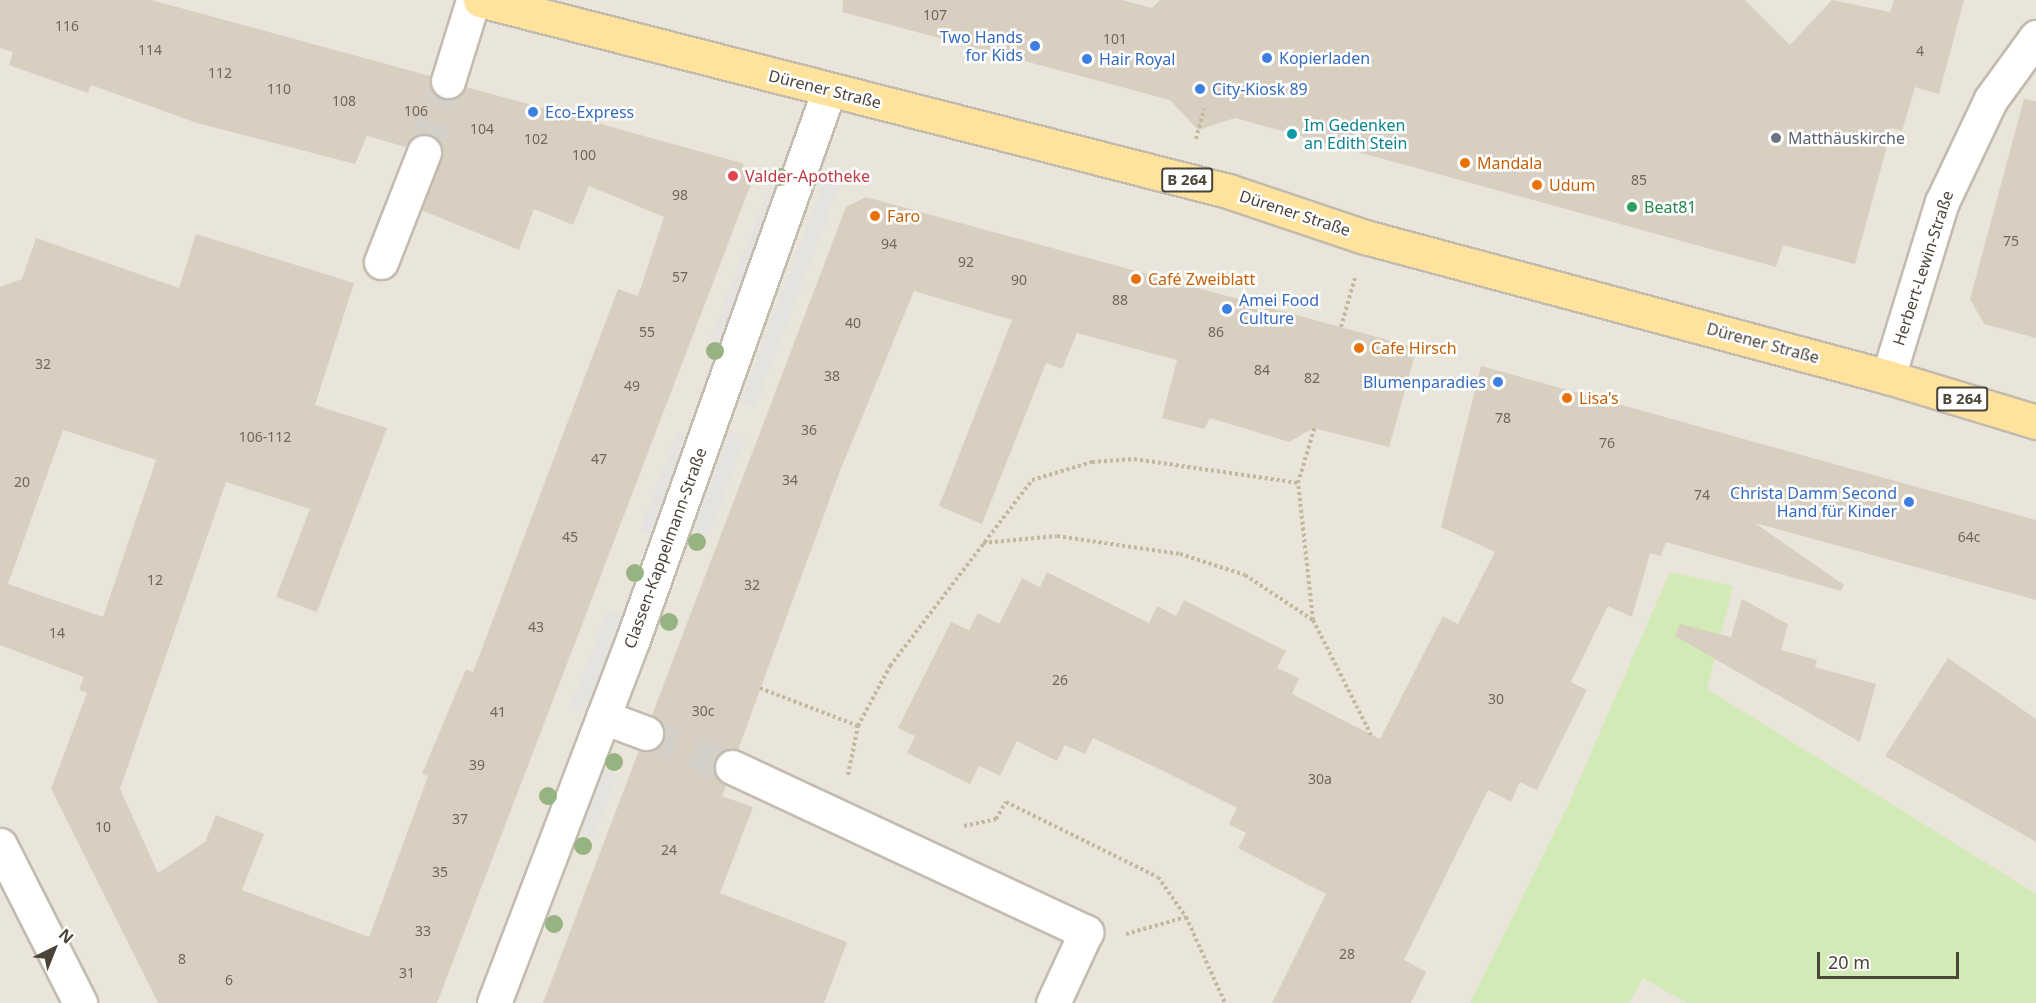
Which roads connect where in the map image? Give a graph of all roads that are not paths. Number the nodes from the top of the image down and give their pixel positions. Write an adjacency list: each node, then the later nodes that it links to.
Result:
1 (473, 0): 4 (street)
2 (480, 0): 5 (main road, Dürener Straße / B 264)
3 (2036, 37): 8 (street, Herbert-Lewin-Straße)
4 (448, 81)
5 (829, 90): 8 (main road, Dürener Straße / B 264); 10 (street, Classen-Kappelmann-Straße)
6 (423, 152): 7 (street)
7 (381, 262)
8 (1888, 377): 9 (main road, Dürener Straße / B 264)
9 (2036, 422)
10 (603, 717): 11 (street); 15 (street, Classen-Kappelmann-Straße)
11 (646, 733)
12 (732, 767): 16 (street)
13 (0, 845): 14 (street)
14 (80, 1003)
15 (494, 1003)
16 (1053, 1003)

